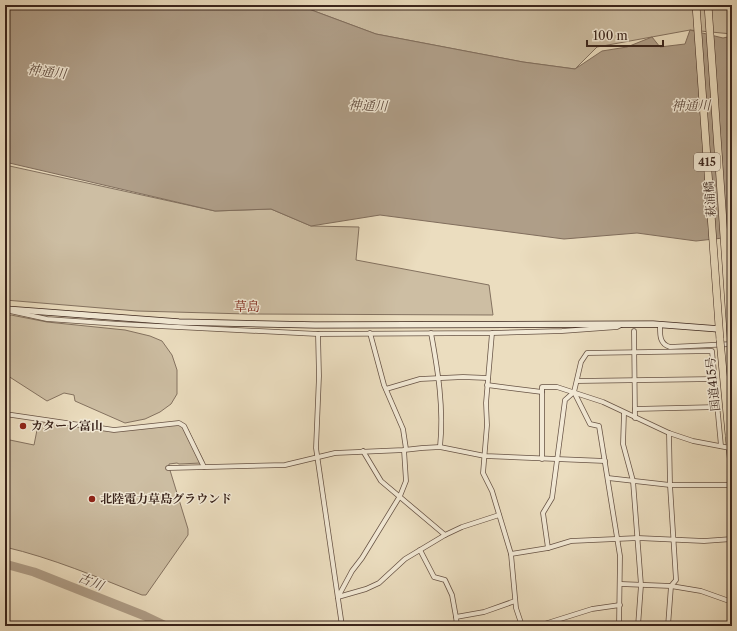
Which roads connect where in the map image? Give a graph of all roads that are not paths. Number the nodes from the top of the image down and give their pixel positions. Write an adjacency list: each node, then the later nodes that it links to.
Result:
1 (696, 5): 4 (highway, 萩浦橋 / 415)
2 (708, 5): 7 (highway, 萩浦橋 / 415)
3 (5, 310): 5 (street); 13 (street)
4 (718, 320): 8 (highway, 国道415号 / 415)
5 (623, 324): 6 (street); 12 (street)
6 (660, 325): 8 (street); 15 (street)
7 (731, 325): 14 (highway, 国道415号 / 415)
8 (719, 329): 36 (highway, 国道415号 / 415, bridge)
9 (634, 331): 17 (street)
10 (370, 333): 11 (street); 13 (street); 25 (street)
11 (431, 333): 12 (street); 19 (street)
12 (492, 333): 20 (street)
13 (318, 334): 39 (street)
14 (732, 341): 15 (street); 18 (highway, 国道415号 / 415, bridge)
15 (712, 345): 16 (street)
16 (712, 351): 17 (street); 21 (street)
17 (634, 352): 22 (street); 23 (street)
18 (732, 353)
19 (439, 378): 20 (street); 25 (street); 35 (street)
20 (488, 378): 24 (street)
21 (715, 379): 23 (street); 28 (street)
22 (577, 381): 23 (street); 27 (street)
23 (635, 381): 29 (street)
24 (487, 385): 26 (street); 40 (street)
25 (386, 389): 37 (street)
26 (542, 392): 27 (street); 41 (street)
27 (574, 392): 30 (street); 42 (street); 43 (street)
28 (717, 407): 29 (street); 34 (street)
29 (635, 409): 32 (street)
30 (624, 413): 32 (street); 48 (street)
31 (5, 414): 44 (street)
32 (635, 418): 33 (street)
33 (669, 433): 34 (street); 49 (street)
34 (721, 446): 36 (street)
35 (440, 447): 37 (street); 40 (street)
36 (730, 448): 46 (highway, 国道415号 / 415)
37 (405, 450): 38 (street); 51 (street)
38 (363, 451): 39 (street); 51 (street)
39 (318, 456): 44 (street); 64 (street)
40 (485, 456): 41 (street); 52 (street)
41 (542, 459): 42 (street)
42 (557, 460): 43 (street); 58 (street)
43 (605, 461): 47 (street)
44 (204, 467): 45 (street)
45 (168, 468)
46 (732, 470)
47 (608, 478): 48 (street); 57 (street)
48 (633, 481): 49 (street); 54 (street)
49 (670, 485): 50 (street); 55 (street)
50 (732, 485)
51 (400, 496): 53 (street); 64 (street)
52 (499, 515): 53 (street); 60 (street)
53 (445, 535): 59 (street)
54 (638, 538): 55 (street); 57 (street); 62 (street)
55 (673, 539): 56 (street); 63 (street)
56 (732, 539)
57 (618, 540): 58 (street); 61 (street)
58 (548, 548): 60 (street)
59 (420, 550): 64 (street); 68 (street)
60 (511, 554): 65 (street)
61 (621, 584): 62 (street); 67 (street)
62 (641, 585): 63 (street); 76 (street)
63 (671, 586): 66 (street); 77 (street)
64 (338, 597): 69 (street)
65 (515, 601): 68 (street); 73 (street)
66 (732, 602)
67 (620, 605): 74 (street); 75 (street)
68 (456, 617): 72 (street)
69 (342, 626)
70 (390, 626): 71 (street)
71 (397, 626)
72 (457, 626)
73 (522, 626)
74 (538, 626)
75 (620, 626)
76 (638, 626)
77 (668, 626)

